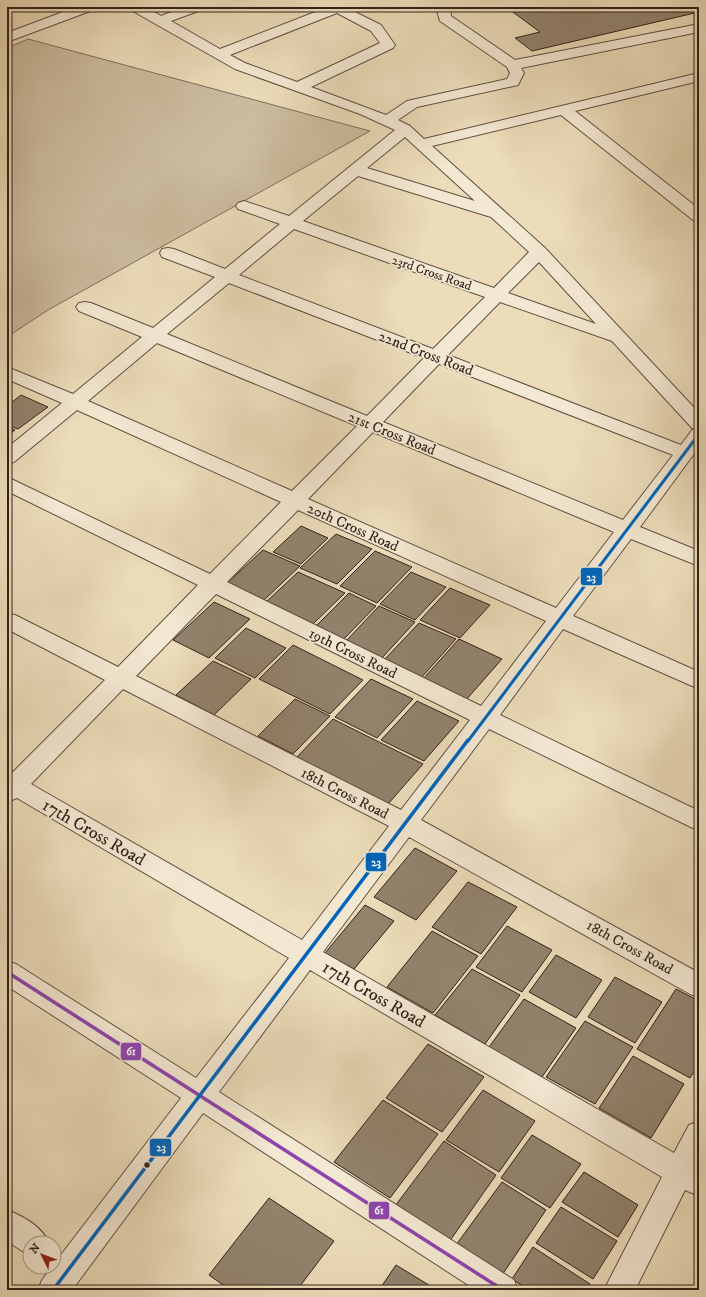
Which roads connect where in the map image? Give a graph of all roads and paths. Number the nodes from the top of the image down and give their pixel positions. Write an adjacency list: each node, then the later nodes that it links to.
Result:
1 (88, 7): 8 (street)
2 (136, 7): 6 (street)
3 (196, 7): 6 (street)
4 (443, 7): 10 (street)
5 (336, 8): 9 (street); 12 (street)
6 (160, 21): 9 (street)
7 (699, 28): 10 (street)
8 (7, 38)
9 (219, 54): 12 (street)
10 (513, 65): 14 (street)
11 (699, 77): 13 (street)
12 (298, 87): 14 (street)
13 (564, 110): 16 (street); 20 (street)
14 (387, 121): 15 (street)
15 (405, 129): 16 (street); 17 (street)
16 (422, 144): 19 (street)
17 (356, 170): 19 (street); 21 (street)
18 (244, 206): 21 (street, 23rd Cross Road)
19 (497, 213): 22 (street)
20 (699, 218)
21 (292, 223): 24 (street); 25 (street, 23rd Cross Road)
22 (539, 252): 25 (street); 28 (street)
23 (168, 253): 24 (street, 22nd Cross Road)
24 (228, 276): 27 (street); 29 (street, 22nd Cross Road)
25 (497, 295): 28 (street, 23rd Cross Road); 29 (street)
26 (85, 307): 27 (street, 21st Cross Road)
27 (155, 336): 31 (street); 33 (street, 21st Cross Road)
28 (620, 338): 32 (street)
29 (436, 357): 33 (street); 36 (street, 22nd Cross Road)
30 (7, 372): 31 (street, 20th Cross Road)
31 (75, 402): 37 (street); 39 (street, 20th Cross Road)
32 (690, 402): 34 (street)
33 (370, 424): 39 (street); 40 (street, 21st Cross Road)
34 (699, 424)
35 (699, 434): 36 (street)
36 (684, 453): 40 (street)
37 (7, 458)
38 (7, 483): 42 (street, 19th Cross Road)
39 (295, 501): 42 (street); 43 (street, 20th Cross Road)
40 (627, 529): 41 (street, 21st Cross Road); 43 (street)
41 (699, 558)
42 (212, 584): 45 (street); 47 (street, 19th Cross Road)
43 (560, 619): 46 (street, 20th Cross Road); 47 (street)
44 (7, 620): 45 (street, 18th Cross Road)
45 (119, 679): 48 (street); 50 (street, 18th Cross Road)
46 (699, 681)
47 (486, 717): 49 (street, 19th Cross Road); 50 (street)
48 (9, 787): 51 (street, 17th Cross Road)
49 (699, 822)
50 (405, 823): 51 (street); 53 (street, 18th Cross Road)
51 (306, 954): 54 (street); 56 (street, 17th Cross Road)
52 (7, 972): 54 (street)
53 (699, 986)
54 (200, 1096): 59 (street); 60 (street)
55 (699, 1134): 56 (street)
56 (689, 1177): 61 (street)
57 (7, 1224): 58 (street)
58 (23, 1235)
59 (62, 1268)
60 (504, 1290)
61 (619, 1290)

